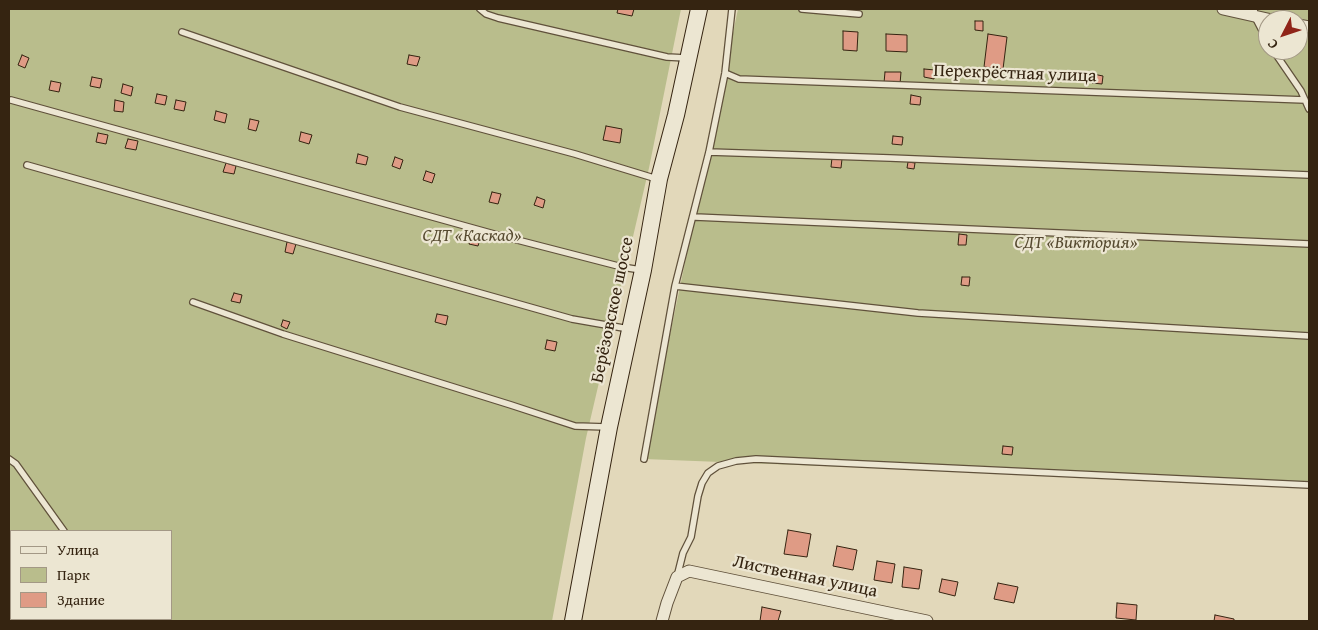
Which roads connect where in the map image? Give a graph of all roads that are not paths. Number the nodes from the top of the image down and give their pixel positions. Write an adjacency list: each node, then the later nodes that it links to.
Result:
1 (480, 9): 9 (lane)
2 (699, 9): 9 (street, Берёзовское шоссе)
3 (732, 9): 11 (lane)
4 (802, 9): 7 (lane)
5 (1223, 9): 6 (street)
6 (1255, 13)
7 (859, 14)
8 (182, 32): 18 (lane)
9 (688, 58): 18 (street, Берёзовское шоссе)
10 (1280, 60): 13 (lane)
11 (725, 73): 13 (lane, Перекрёстная улица); 15 (lane)
12 (11, 100): 21 (lane)
13 (1305, 100): 14 (lane)
14 (1309, 109)
15 (709, 152): 17 (lane); 22 (lane)
16 (27, 165): 24 (lane)
17 (1309, 175)
18 (659, 179): 21 (street, Берёзовское шоссе)
19 (695, 217): 20 (lane)
20 (1309, 244)
21 (643, 270): 24 (street, Берёзовское шоссе)
22 (674, 286): 25 (lane); 27 (lane)
23 (193, 302): 26 (lane)
24 (629, 329): 26 (street, Берёзовское шоссе)
25 (1309, 336)
26 (609, 427): 32 (street, Берёзовское шоссе)
27 (644, 458)
28 (9, 459): 30 (lane)
29 (1309, 485): 31 (lane)
30 (63, 530)
31 (677, 577): 33 (street); 34 (street, Лиственная улица)
32 (573, 621)
33 (662, 621)
34 (927, 621)

